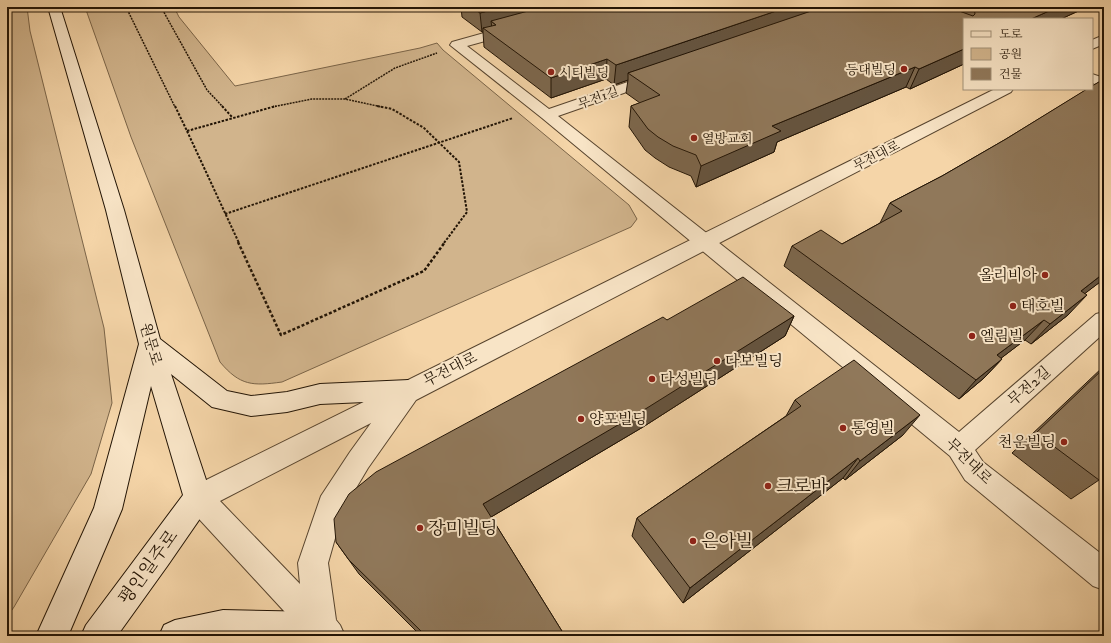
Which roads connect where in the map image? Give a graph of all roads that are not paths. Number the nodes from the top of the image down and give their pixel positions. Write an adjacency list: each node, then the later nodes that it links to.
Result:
1 (54, 7): 12 (street, 원문로)
2 (526, 25): 9 (street)
3 (1104, 39): 4 (street)
4 (1093, 44)
5 (666, 73): 9 (street, 무전1길)
6 (1093, 78): 7 (street)
7 (1104, 83)
8 (1004, 90): 10 (street, 무전대로)
9 (544, 112): 10 (street)
10 (702, 242): 13 (street, 무전대로); 14 (street, 무전대로)
11 (1102, 324): 14 (street, 무전2길)
12 (150, 344): 13 (street); 15 (street, 원문로); 18 (street)
13 (409, 390): 15 (street, 무전대로); 17 (street)
14 (959, 448): 16 (street, 무전대로)
15 (198, 498): 17 (street, 원문로); 19 (street, 평인일주로)
16 (1104, 575)
17 (325, 632): 20 (street)
18 (52, 636)
19 (97, 636)
20 (176, 636)

